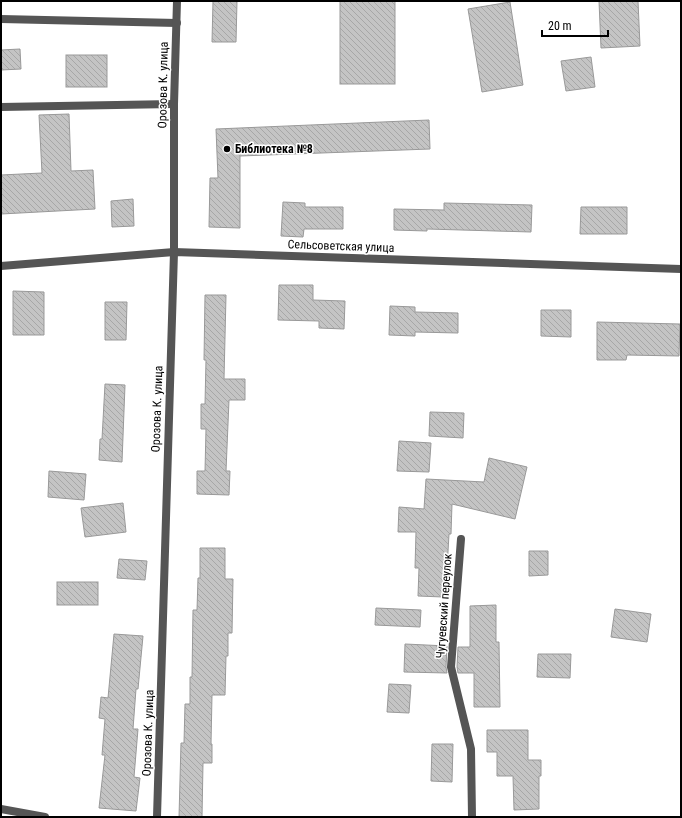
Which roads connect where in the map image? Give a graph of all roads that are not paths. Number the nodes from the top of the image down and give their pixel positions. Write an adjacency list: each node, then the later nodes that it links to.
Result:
1 (177, 1): 3 (street, Орозова К. улица)
2 (1, 19): 3 (street)
3 (177, 23): 4 (street, Орозова К. улица)
4 (174, 104): 5 (street); 6 (street, Орозова К. улица)
5 (1, 107)
6 (174, 252): 7 (street, Сельсоветская улица); 8 (street, Сельсоветская улица); 12 (street, Орозова К. улица)
7 (1, 266)
8 (681, 269)
9 (461, 539): 13 (street, Чугуевский переулок)
10 (1, 809): 11 (street)
11 (46, 817)
12 (157, 817)
13 (472, 817)

